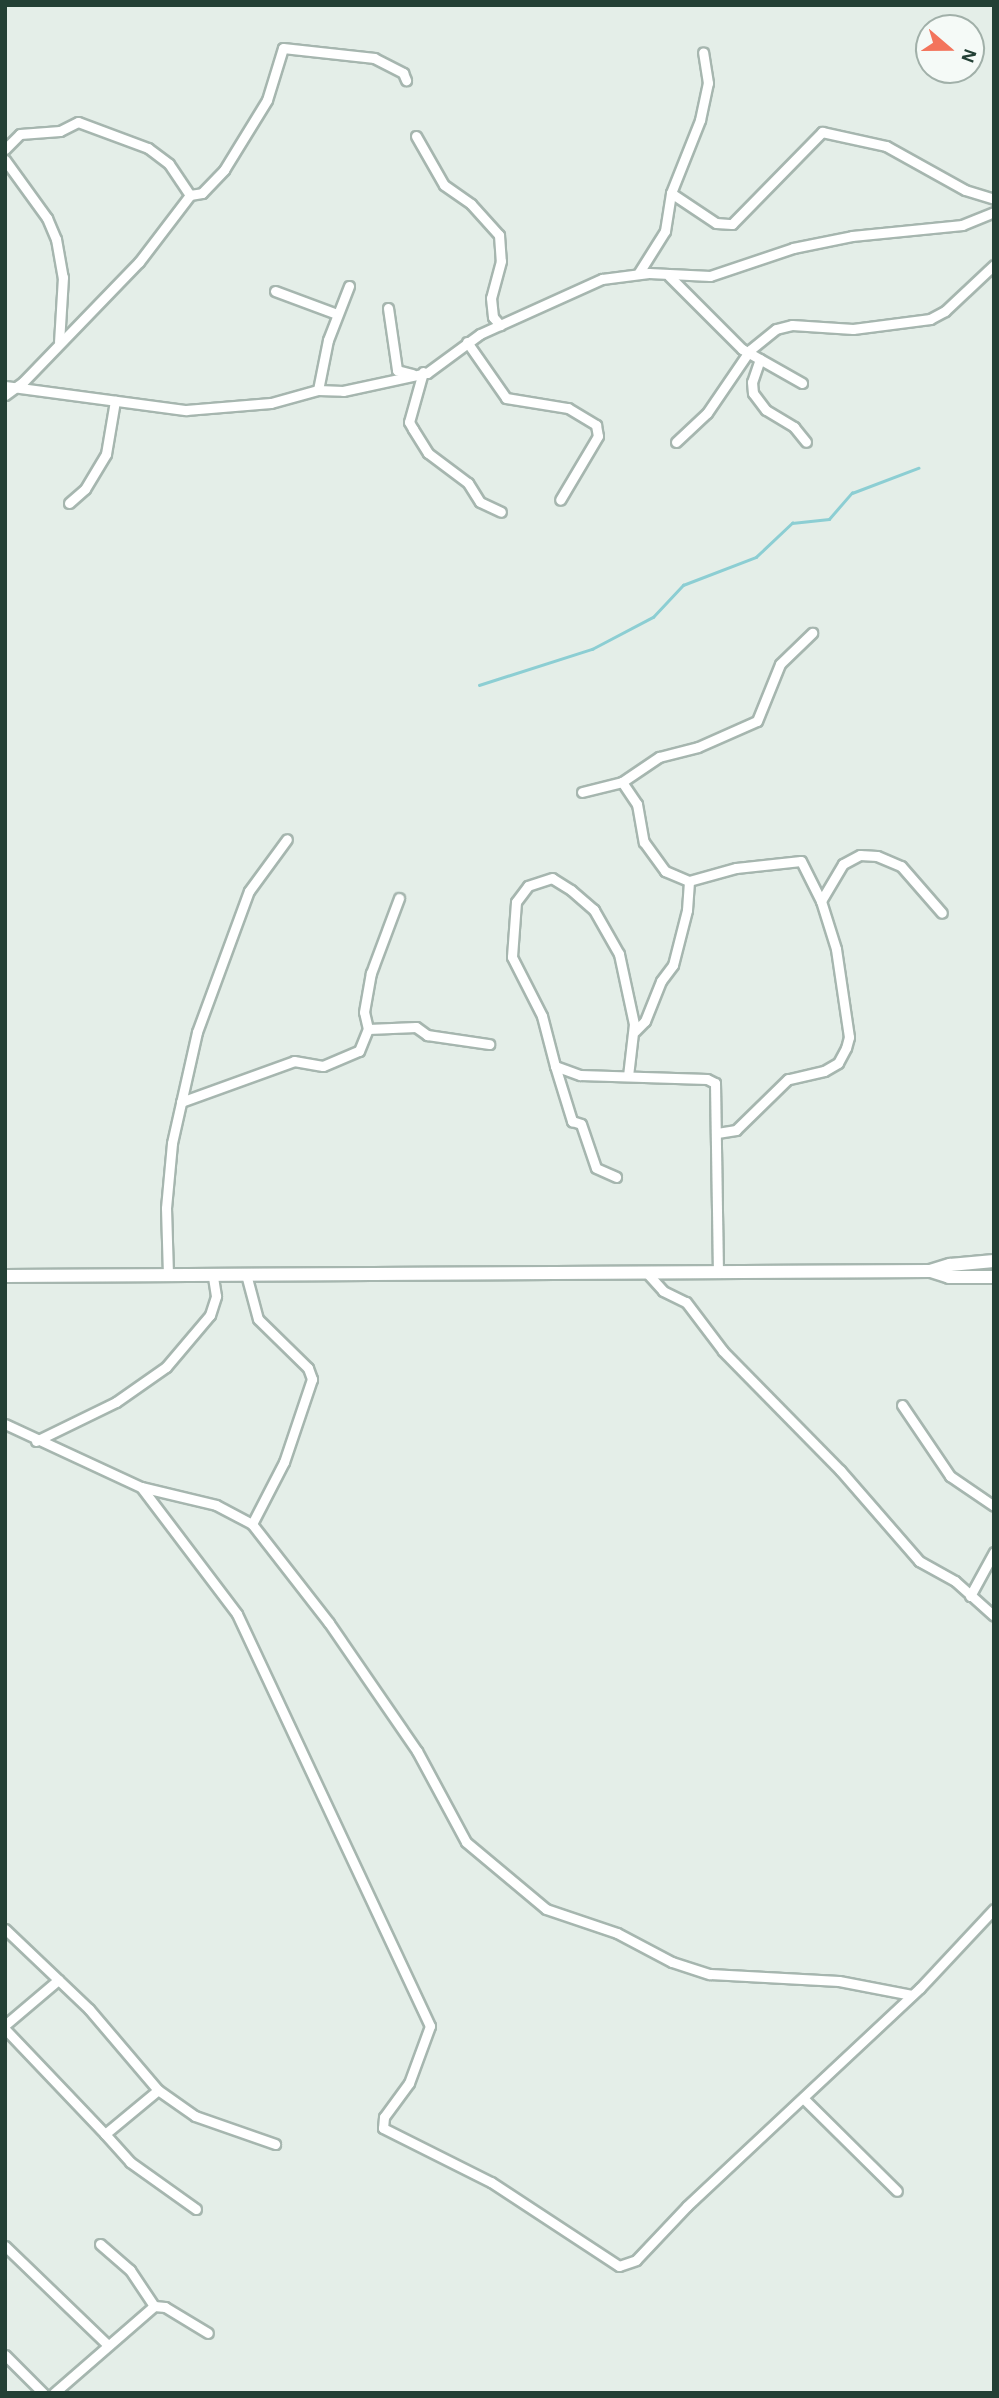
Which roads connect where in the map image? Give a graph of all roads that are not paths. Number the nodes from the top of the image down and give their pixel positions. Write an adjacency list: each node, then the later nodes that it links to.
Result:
1 (703, 52): 6 (street)
2 (406, 80): 7 (street)
3 (416, 136): 17 (street)
4 (5, 149): 7 (street)
5 (5, 160): 18 (street)
6 (671, 193): 8 (street); 11 (street)
7 (190, 195): 18 (street)
8 (994, 199)
9 (994, 212): 12 (street)
10 (994, 265): 20 (street)
11 (638, 274): 12 (street); 17 (street)
12 (669, 276): 20 (street)
13 (349, 286): 16 (street)
14 (275, 291): 16 (street)
15 (388, 308): 22 (street)
16 (337, 314): 26 (street)
17 (500, 325): 19 (street)
18 (59, 342): 25 (street)
19 (467, 342): 22 (street); 31 (street)
20 (750, 350): 21 (street); 29 (street)
21 (760, 359): 23 (street); 30 (street)
22 (427, 371): 26 (street); 33 (street)
23 (802, 383)
24 (5, 386): 25 (street)
25 (17, 388): 27 (street); 28 (street)
26 (318, 390): 28 (street)
27 (5, 395)
28 (115, 401): 32 (street)
29 (676, 442)
30 (806, 442)
31 (560, 500)
32 (69, 503)
33 (501, 512)
34 (812, 633): 35 (street)
35 (622, 782): 36 (street); 38 (street)
36 (582, 792)
37 (287, 839): 47 (street)
38 (689, 881): 40 (street); 43 (street)
39 (399, 898): 42 (street)
40 (821, 901): 41 (street); 48 (street)
41 (942, 913)
42 (368, 1029): 44 (street); 47 (street)
43 (635, 1031): 45 (street); 46 (street)
44 (489, 1044)
45 (555, 1066): 46 (street); 49 (street)
46 (628, 1076): 48 (street)
47 (181, 1102): 54 (street)
48 (717, 1133): 53 (street)
49 (616, 1177)
50 (994, 1262): 51 (street)
51 (930, 1271): 53 (street); 57 (street)
52 (647, 1273): 53 (street); 58 (street); 66 (street)
53 (718, 1273)
54 (168, 1275): 55 (street); 56 (street)
55 (5, 1276)
56 (213, 1276): 58 (street); 61 (street)
57 (994, 1277)
58 (247, 1278): 64 (street)
59 (902, 1405): 63 (street)
60 (5, 1424): 61 (street)
61 (36, 1441): 62 (street)
62 (141, 1488): 64 (street); 74 (street)
63 (994, 1506)
64 (252, 1524): 71 (street)
65 (994, 1552): 66 (street)
66 (970, 1596): 67 (street)
67 (994, 1616)
68 (994, 1909): 71 (street)
69 (5, 1929): 70 (street)
70 (58, 1980): 72 (street); 73 (street)
71 (912, 1995): 74 (street)
72 (5, 2027): 75 (street)
73 (158, 2091): 75 (street); 76 (street)
74 (803, 2098): 77 (street)
75 (105, 2134): 78 (street)
76 (275, 2144)
77 (897, 2191)
78 (196, 2209)
79 (100, 2244): 81 (street)
80 (5, 2246): 83 (street)
81 (154, 2306): 82 (street); 83 (street)
82 (208, 2333)
83 (108, 2345): 86 (street)
84 (5, 2355): 85 (street)
85 (43, 2393)
86 (54, 2393)

